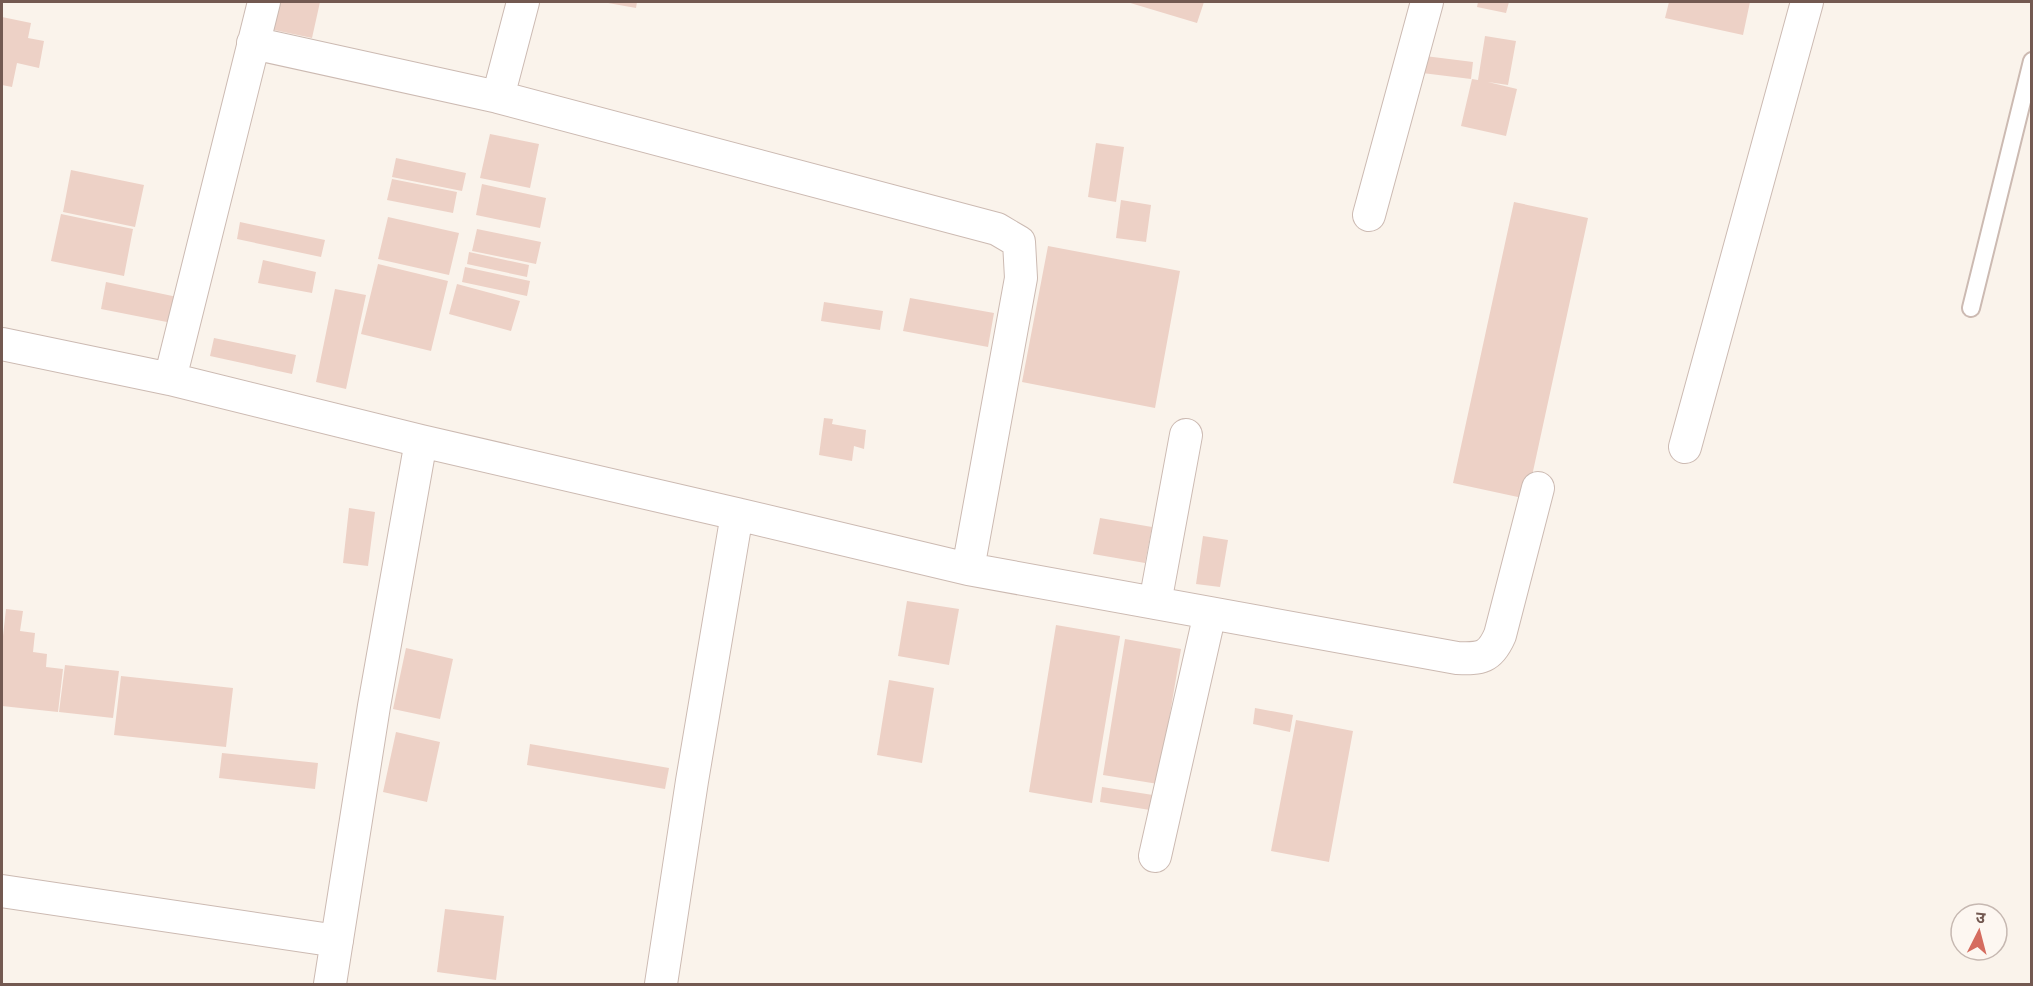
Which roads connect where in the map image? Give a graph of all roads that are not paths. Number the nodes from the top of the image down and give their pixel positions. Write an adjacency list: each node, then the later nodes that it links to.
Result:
1 (523, 2): 7 (street)
2 (1427, 2): 8 (street)
3 (1808, 2): 14 (street)
4 (255, 3): 5 (street)
5 (253, 43): 7 (street); 11 (street)
6 (2031, 61): 9 (lane)
7 (498, 97): 17 (street)
8 (1369, 215)
9 (1971, 308)
10 (2, 344): 11 (street)
11 (170, 379): 13 (street)
12 (1186, 435): 18 (street)
13 (421, 441): 16 (street); 22 (street)
14 (1685, 447)
15 (1538, 488): 19 (street)
16 (737, 514): 17 (street); 24 (street)
17 (968, 569): 18 (street)
18 (1155, 603): 19 (street)
19 (1210, 613): 20 (street)
20 (1155, 856)
21 (2, 891): 22 (street)
22 (337, 941): 23 (street)
23 (330, 984)
24 (661, 984)

